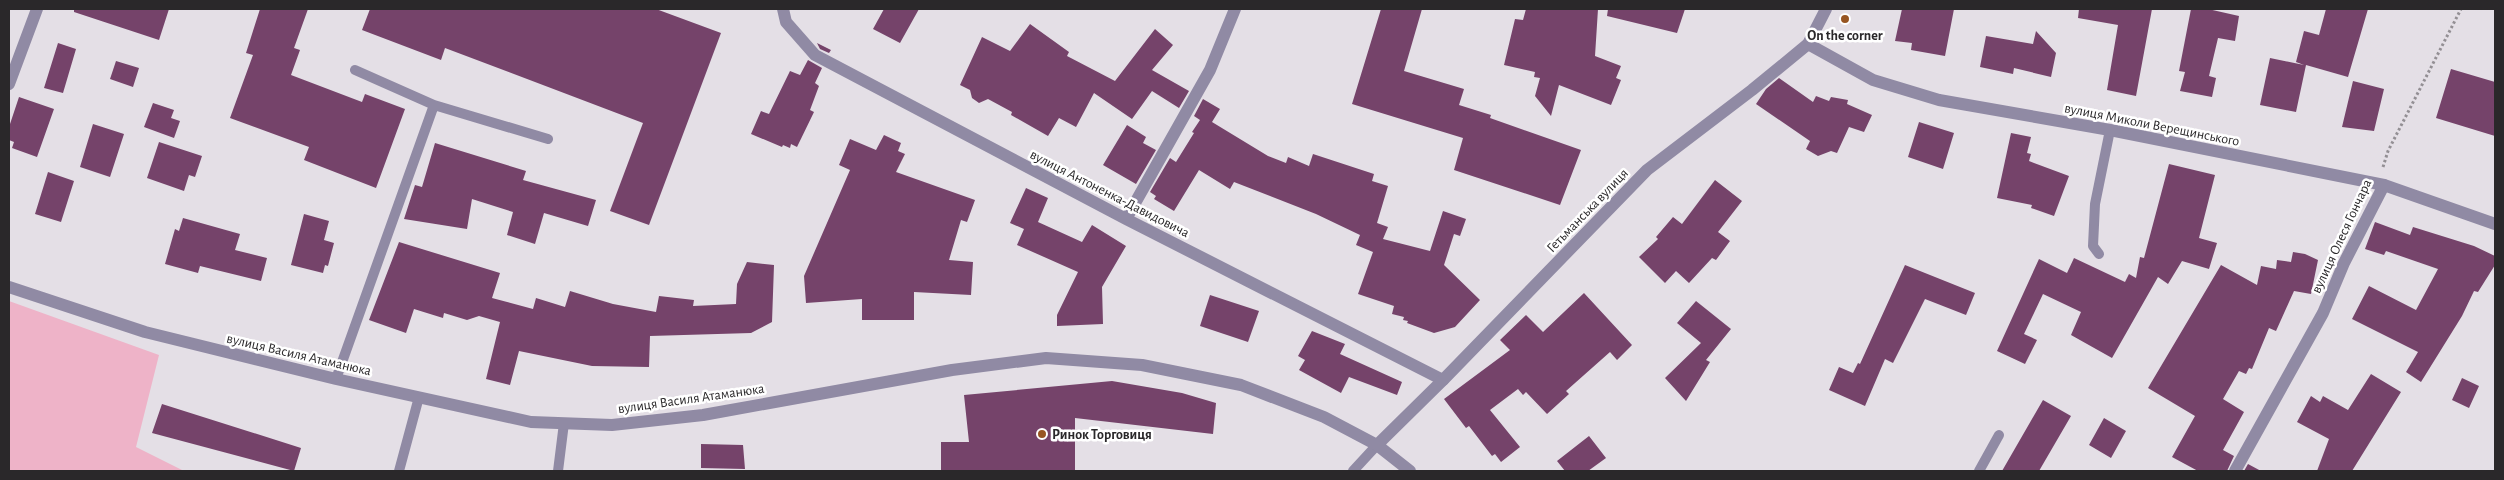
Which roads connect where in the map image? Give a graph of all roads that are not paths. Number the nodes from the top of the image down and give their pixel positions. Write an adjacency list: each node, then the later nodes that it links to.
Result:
1 (37, 9): 7 (street)
2 (783, 9): 12 (street, вулиця Антоненка-Давидовича)
3 (1235, 9): 12 (street)
4 (1826, 9): 5 (street, Гетьманська вулиця)
5 (1808, 44): 9 (street, вулиця Миколи Верещинського); 17 (street, Гетьманська вулиця)
6 (355, 70): 8 (lane)
7 (9, 84)
8 (434, 105): 10 (lane); 16 (lane)
9 (2110, 130): 11 (street, вулиця Миколи Верещинського); 14 (lane)
10 (548, 139)
11 (2384, 185): 13 (street, вулиця Миколи Верещинського); 27 (street, вулиця Олеся Гончара)
12 (1126, 219): 17 (street, вулиця Антоненка-Давидовича)
13 (2495, 224)
14 (2099, 254)
15 (9, 287): 16 (street, вулиця Василя Атаманюка)
16 (336, 379): 18 (street, вулиця Василя Атаманюка)
17 (1443, 380): 21 (street, Гетьманська вулиця)
18 (419, 397): 19 (street, вулиця Василя Атаманюка); 22 (lane)
19 (564, 423): 21 (street, вулиця Василя Атаманюка); 23 (lane)
20 (1999, 435): 26 (lane)
21 (1377, 445): 24 (lane); 25 (street, вулиця Василя Атаманюка)
22 (399, 471)
23 (558, 471)
24 (1353, 471)
25 (1410, 471)
26 (1979, 471)
27 (2234, 471)

